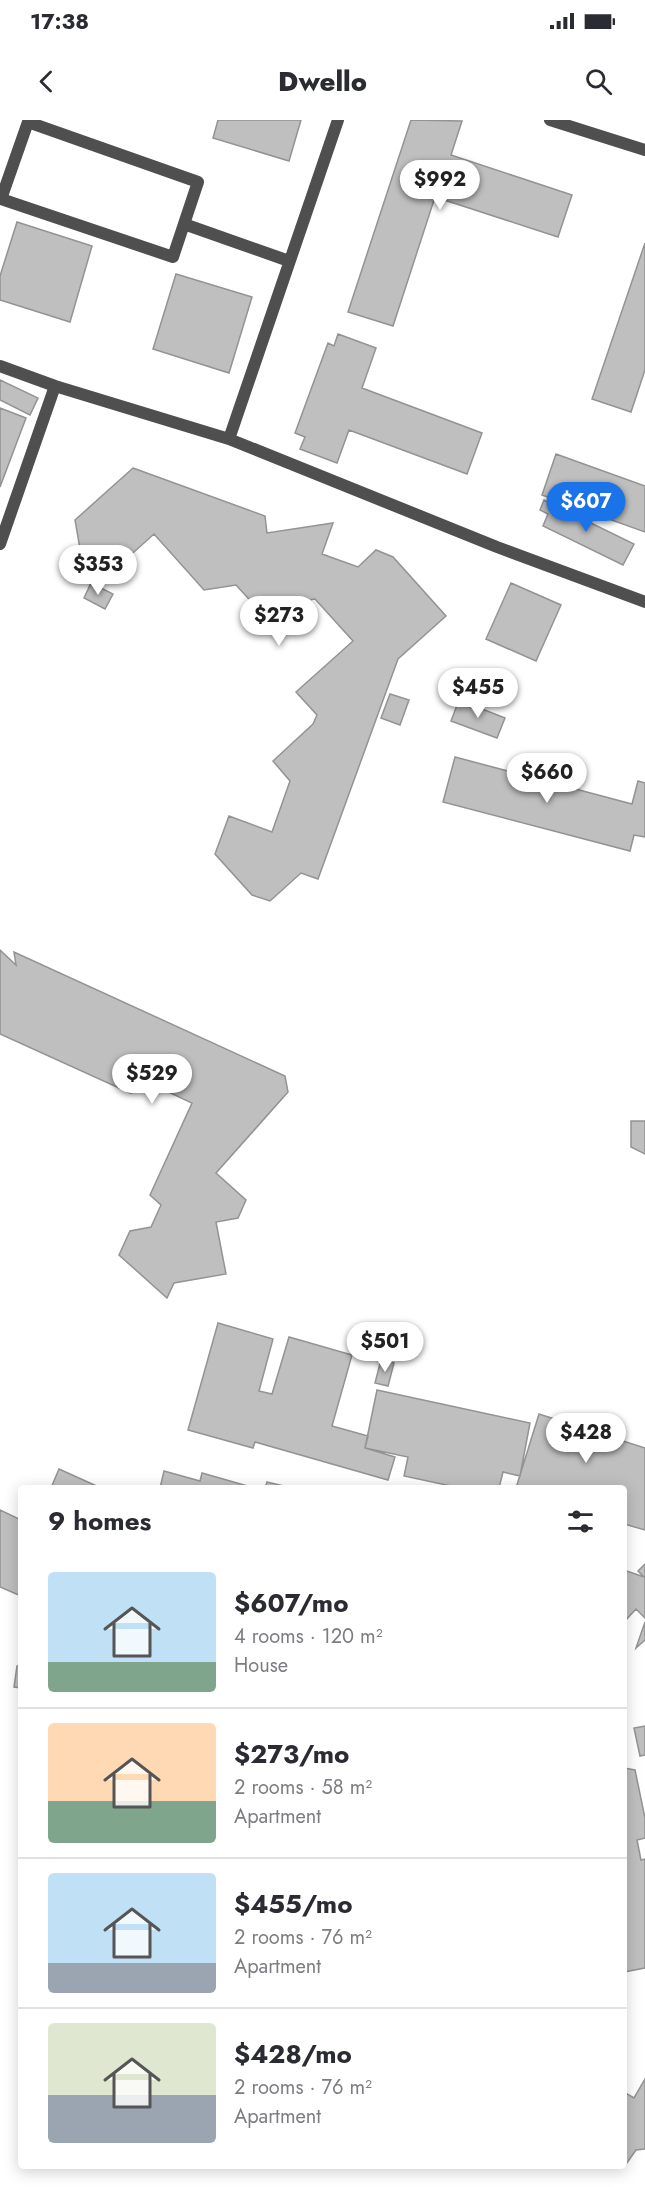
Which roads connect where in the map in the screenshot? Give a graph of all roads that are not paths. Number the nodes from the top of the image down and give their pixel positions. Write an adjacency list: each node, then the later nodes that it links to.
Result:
1 (338, 120): 6 (street)
2 (550, 120): 3 (street)
3 (645, 150)
4 (4, 173): 5 (street); 5 (street)
5 (184, 224): 6 (street)
6 (289, 261): 9 (street)
7 (0, 366): 8 (street)
8 (55, 386): 9 (street); 10 (street)
9 (229, 439): 11 (street)
10 (0, 544)
11 (645, 602)

